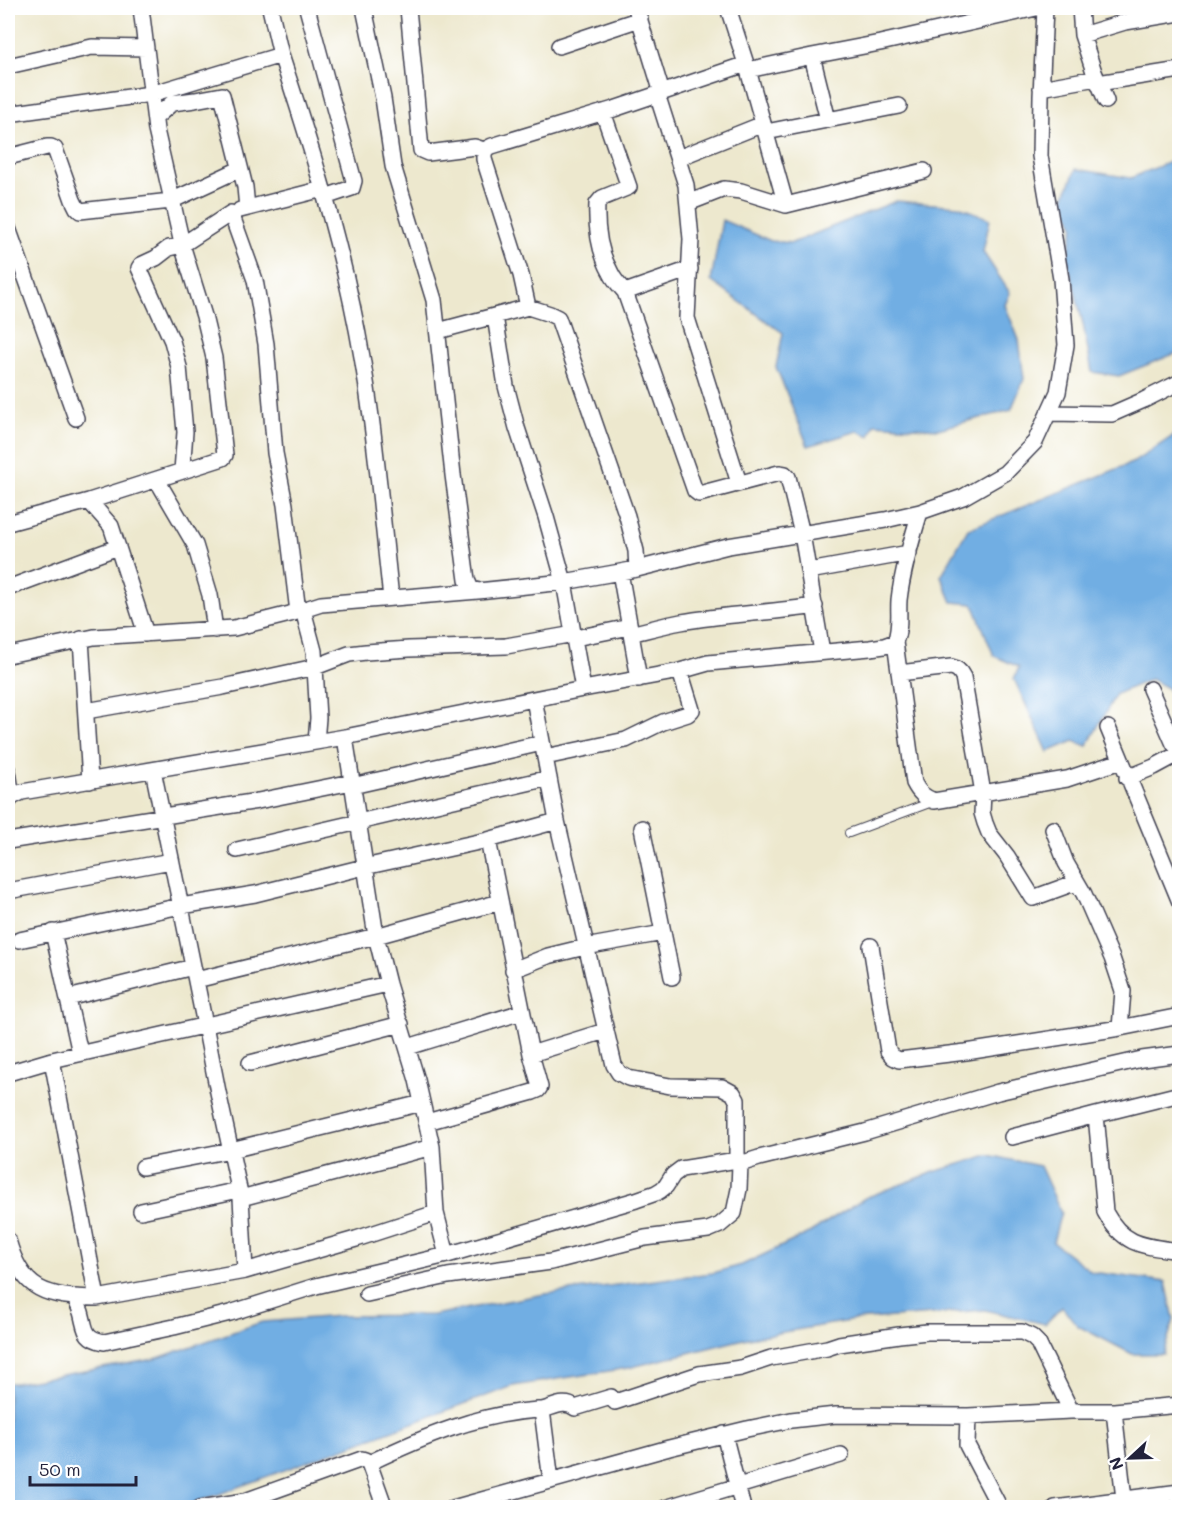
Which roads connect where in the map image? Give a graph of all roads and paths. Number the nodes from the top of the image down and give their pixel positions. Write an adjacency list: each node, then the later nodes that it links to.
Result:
1 (141, 8): 14 (street)
2 (270, 8): 15 (street)
3 (307, 8): 36 (street)
4 (364, 8): 48 (street)
5 (408, 8): 31 (street)
6 (728, 8): 18 (street)
7 (1036, 8): 16 (street)
8 (1045, 8): 21 (street)
9 (1080, 8): 12 (street)
10 (638, 13): 13 (street); 23 (street)
11 (1179, 13): 12 (street)
12 (1082, 35): 20 (street)
13 (559, 46)
14 (146, 48): 17 (street); 22 (street)
15 (281, 55): 22 (street); 36 (street)
16 (812, 56): 18 (street); 29 (street)
17 (8, 66)
18 (747, 67): 23 (street); 30 (street)
19 (1179, 70): 20 (street)
20 (1097, 80): 21 (street); 24 (street)
21 (1041, 88): 50 (street)
22 (151, 94): 27 (street); 28 (street)
23 (660, 94): 26 (street); 33 (street)
24 (1106, 101)
25 (899, 106): 29 (street)
26 (603, 112): 31 (street); 45 (street)
27 (8, 114)
28 (155, 118): 34 (street); 37 (street)
29 (828, 120): 30 (street)
30 (764, 128): 33 (street); 39 (street)
31 (484, 150): 46 (street)
32 (8, 157): 37 (street)
33 (678, 158): 38 (street)
34 (240, 169): 37 (street); 40 (street)
35 (924, 171): 39 (street)
36 (324, 193): 40 (street); 67 (street)
37 (171, 201): 43 (street)
38 (688, 203): 39 (street); 44 (street)
39 (786, 206)
40 (247, 208): 41 (street)
41 (231, 213): 43 (street); 69 (street)
42 (8, 228): 51 (street)
43 (182, 245): 52 (street); 52 (street)
44 (690, 269): 45 (street); 54 (street)
45 (626, 292): 54 (street)
46 (528, 308): 47 (street); 61 (street)
47 (495, 316): 48 (street); 64 (street)
48 (438, 331): 66 (street)
49 (1179, 382): 50 (street)
50 (1048, 413): 56 (street)
51 (76, 418)
52 (182, 471): 53 (street)
53 (156, 480): 55 (street); 70 (street)
54 (739, 483): 58 (street)
55 (89, 501): 57 (street); 59 (street)
56 (920, 513): 58 (street); 60 (street)
57 (8, 523)
58 (802, 534): 61 (street); 62 (street)
59 (118, 547): 65 (street); 72 (street)
60 (909, 553): 62 (street); 75 (street)
61 (637, 569): 63 (street)
62 (809, 571): 68 (street)
63 (620, 572): 64 (street); 71 (street)
64 (564, 582): 66 (street); 73 (street)
65 (8, 588)
66 (478, 591): 67 (street)
67 (391, 598): 69 (street)
68 (815, 606): 71 (street); 76 (street)
69 (300, 611): 70 (street); 78 (street)
70 (215, 630): 72 (street)
71 (630, 631): 73 (street); 81 (street)
72 (146, 634): 74 (street)
73 (574, 636): 78 (street); 82 (street)
74 (81, 639): 77 (street); 85 (street)
75 (895, 642): 76 (street); 80 (street)
76 (822, 652): 79 (street)
77 (8, 656)
78 (315, 667): 85 (street); 88 (street)
79 (680, 671): 81 (street); 89 (street)
80 (899, 673): 98 (street); 100 (street)
81 (639, 679): 82 (street)
82 (584, 689): 84 (street)
83 (1150, 689): 90 (street)
84 (534, 699): 87 (street); 89 (street)
85 (86, 711): 96 (street)
86 (1108, 728): 91 (street)
87 (345, 737): 88 (street); 97 (street)
88 (316, 742): 92 (street)
89 (544, 750): 94 (street); 97 (street)
90 (1179, 752): 95 (street)
91 (1121, 761): 95 (street); 98 (street)
92 (153, 770): 96 (street); 101 (street)
93 (8, 771): 99 (street)
94 (549, 778): 102 (street); 103 (street)
95 (1127, 778): 115 (street)
96 (90, 781): 99 (street)
97 (352, 784): 101 (street); 103 (street)
98 (983, 793): 100 (street); 112 (street)
99 (10, 799)
100 (934, 801): 106 (lane)
101 (162, 816): 108 (street); 110 (street)
102 (557, 821): 107 (street); 122 (street)
103 (358, 822): 109 (street); 111 (street)
104 (642, 828): 118 (street)
105 (1053, 829): 112 (street)
106 (849, 833)
107 (488, 840): 111 (street); 114 (street)
108 (8, 841)
109 (237, 850)
110 (171, 861): 113 (street); 116 (street)
111 (364, 867): 116 (street); 119 (street)
112 (1077, 882): 132 (street)
113 (8, 891)
114 (500, 902): 119 (street); 123 (street)
115 (1179, 902)
116 (181, 906): 117 (street); 124 (street)
117 (53, 932): 120 (street); 127 (street)
118 (663, 933): 122 (street); 125 (street)
119 (376, 936): 124 (street); 126 (street)
120 (19, 940)
121 (871, 946): 132 (street)
122 (585, 947): 123 (street); 133 (street)
123 (513, 969): 128 (street)
124 (195, 973): 127 (street); 131 (street)
125 (672, 977)
126 (388, 984): 130 (street); 131 (street)
127 (68, 998): 135 (street)
128 (522, 1012): 134 (street); 136 (street)
129 (1179, 1016): 132 (street)
130 (401, 1024): 134 (street); 139 (street)
131 (205, 1025): 135 (street); 147 (street)
132 (1120, 1028)
133 (605, 1031): 136 (street); 148 (street)
134 (408, 1047): 142 (street)
135 (80, 1053): 138 (street)
136 (531, 1054): 144 (street)
137 (1177, 1055): 148 (street)
138 (52, 1060): 140 (street); 159 (street)
139 (250, 1062)
140 (8, 1073)
141 (1179, 1094): 143 (street)
142 (422, 1104): 144 (street); 147 (street)
143 (1096, 1115): 145 (street); 154 (street)
144 (427, 1122): 146 (street)
145 (1012, 1137)
146 (432, 1147): 150 (street); 152 (street)
147 (231, 1150): 149 (street); 150 (street)
148 (738, 1162): 155 (street); 157 (street)
149 (143, 1167)
150 (240, 1194): 151 (street); 156 (street)
151 (141, 1211)
152 (436, 1214): 155 (street); 156 (street)
153 (8, 1240): 158 (street)
154 (1179, 1251)
155 (447, 1255): 158 (street)
156 (245, 1271): 159 (street)
157 (367, 1294)
158 (75, 1298): 159 (street)
159 (97, 1298)
160 (1179, 1405): 162 (street)
161 (542, 1410): 163 (street); 167 (street); 168 (street)
162 (1114, 1411): 163 (street); 171 (street)
163 (1071, 1412): 164 (street)
164 (968, 1416): 165 (street); 177 (street)
165 (724, 1434): 168 (street); 169 (street)
166 (841, 1455): 169 (street)
167 (369, 1463): 172 (street); 173 (street)
168 (551, 1481): 174 (street)
169 (738, 1486): 175 (street); 176 (street)
170 (1179, 1492): 171 (street)
171 (1124, 1503): 178 (street)
172 (200, 1508)
173 (385, 1508)
174 (453, 1508)
175 (665, 1508)
176 (743, 1508)
177 (1000, 1508)
178 (1055, 1508)

